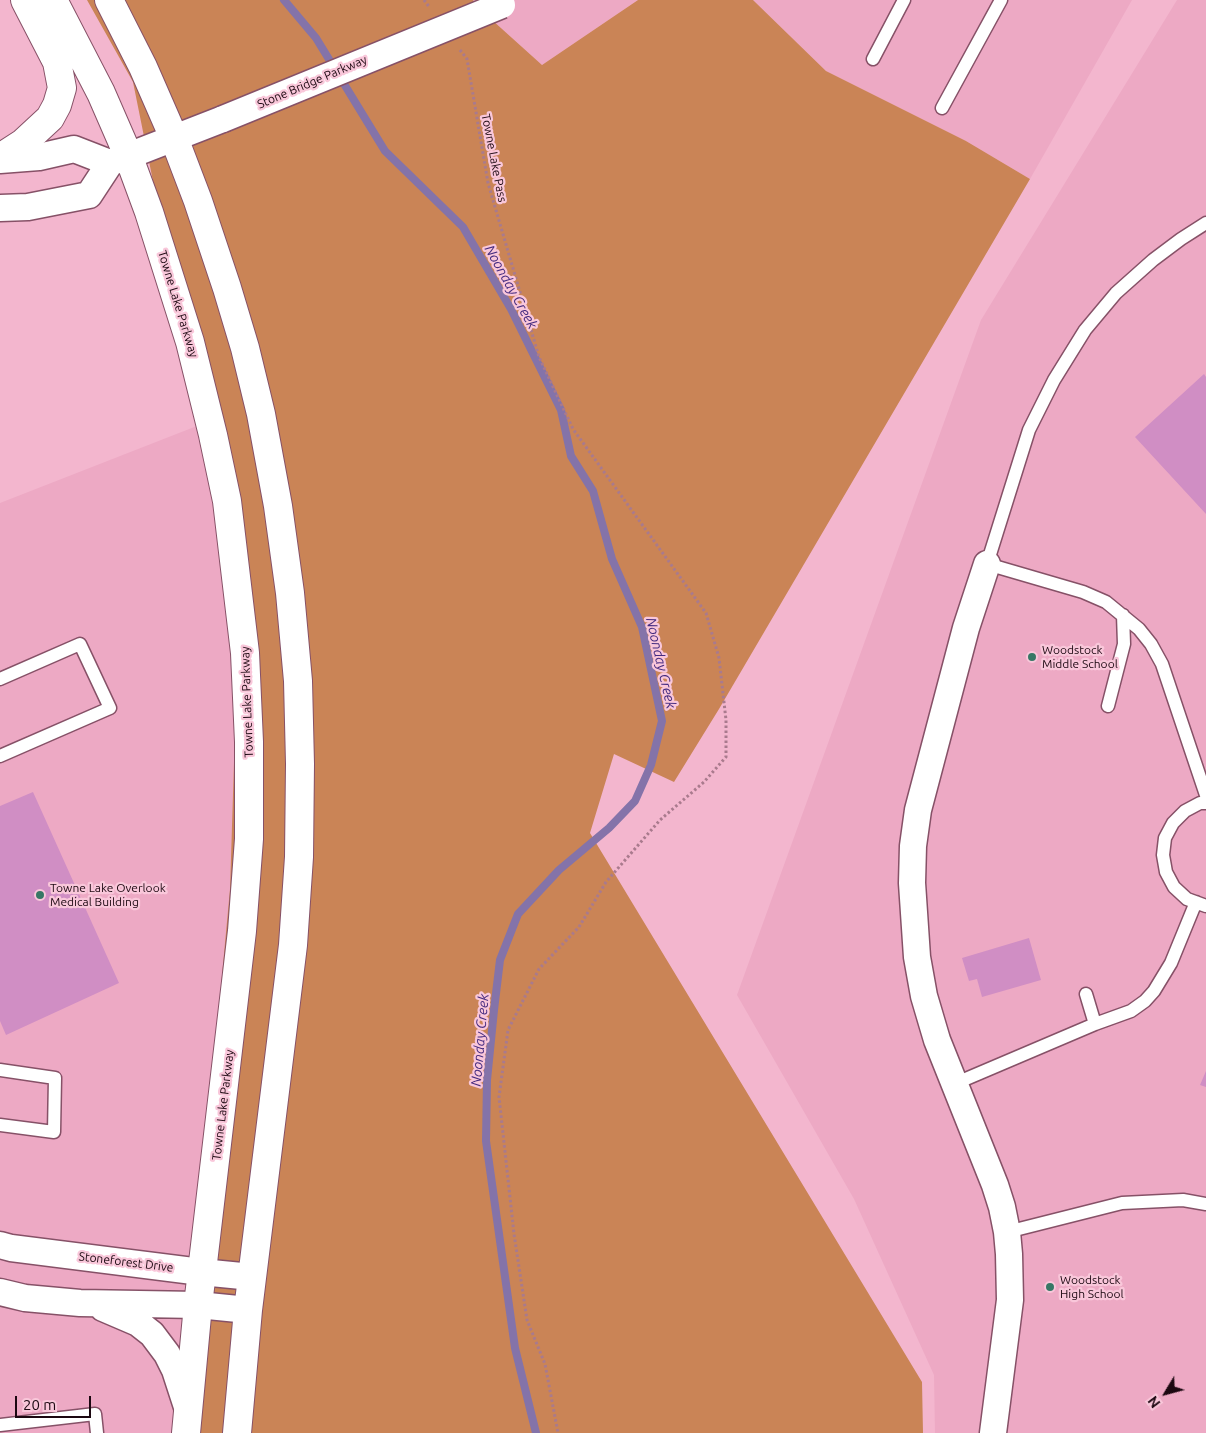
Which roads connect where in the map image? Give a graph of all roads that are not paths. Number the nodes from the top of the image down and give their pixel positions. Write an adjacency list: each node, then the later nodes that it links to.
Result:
1 (25, 0): 10 (main road)
2 (53, 0): 11 (main road, Towne Lake Parkway)
3 (109, 0): 9 (main road)
4 (904, 0): 7 (lane)
5 (1001, 0): 8 (lane)
6 (508, 2): 9 (street, Stone Bridge Parkway, bridge)
7 (873, 59)
8 (942, 108)
9 (174, 138): 11 (street, Stone Bridge Parkway); 31 (main road)
10 (0, 159): 11 (street)
11 (119, 159): 12 (street); 30 (main road, Towne Lake Parkway)
12 (0, 208)
13 (1206, 223): 14 (lane)
14 (987, 564): 15 (lane); 25 (street)
15 (1123, 615): 17 (lane); 19 (lane)
16 (0, 679): 18 (lane)
17 (1108, 706)
18 (0, 756)
19 (1206, 795)
20 (1206, 802): 21 (lane)
21 (1201, 904): 23 (lane)
22 (1086, 994): 23 (lane)
23 (1095, 1024): 25 (lane)
24 (0, 1070): 26 (lane)
25 (954, 1084): 28 (street)
26 (0, 1125)
27 (1206, 1204): 28 (lane)
28 (1007, 1232): 40 (street)
29 (0, 1245): 30 (street, Stoneforest Drive)
30 (201, 1272): 31 (street, Stoneforest Drive); 34 (main road, Towne Lake Parkway)
31 (252, 1277): 35 (main road)
32 (0, 1292): 33 (street)
33 (80, 1303): 34 (street); 36 (street)
34 (198, 1305): 35 (street); 36 (main road, Towne Lake Parkway)
35 (248, 1310): 39 (main road)
36 (187, 1422)
37 (0, 1424): 38 (lane)
38 (97, 1433)
39 (237, 1433)
40 (993, 1433)

